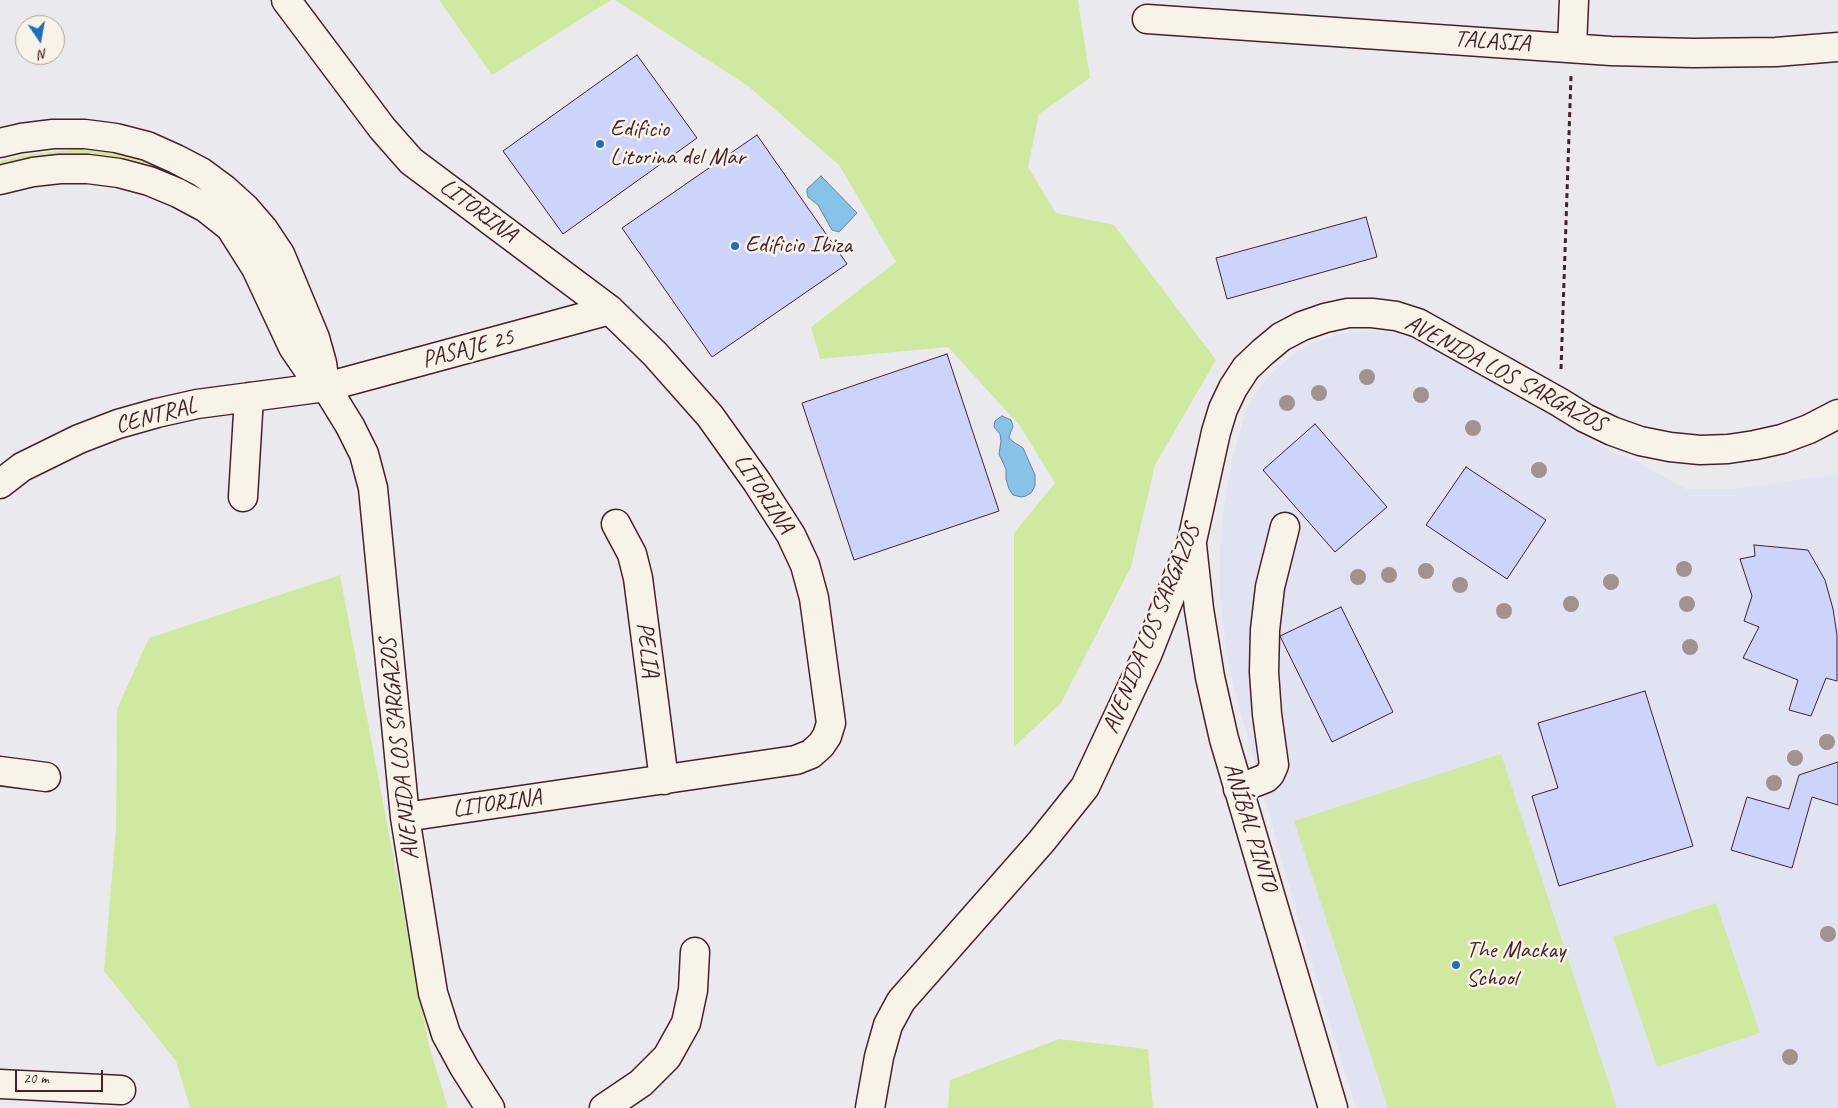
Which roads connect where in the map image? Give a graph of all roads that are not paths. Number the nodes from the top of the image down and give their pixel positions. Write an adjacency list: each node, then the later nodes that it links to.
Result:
1 (286, 0): 8 (street, LITORINA)
2 (1574, 0): 4 (street)
3 (1147, 19): 4 (street, TALASIA)
4 (1572, 47): 5 (street, TALASIA)
5 (1838, 47)
6 (0, 143): 9 (street, AVENIDA LOS SARGAZOS)
7 (0, 180): 9 (street, AVENIDA LOS SARGAZOS)
8 (610, 310): 9 (street, PASAJE 25); 19 (street, LITORINA)
9 (326, 387): 10 (street, CENTRAL); 21 (street, AVENIDA LOS SARGAZOS)
10 (249, 397): 12 (street, CENTRAL); 13 (street)
11 (1838, 414): 16 (street, AVENIDA LOS SARGAZOS)
12 (0, 484)
13 (244, 497)
14 (616, 524): 19 (street, PELIA)
15 (1285, 527): 20 (street)
16 (1192, 541): 20 (street, ANÍBAL PINTO); 27 (street, AVENIDA LOS SARGAZOS)
17 (0, 771): 18 (street)
18 (46, 777)
19 (664, 780): 21 (street, LITORINA)
20 (1238, 789): 28 (street, ANÍBAL PINTO)
21 (405, 817): 25 (street, AVENIDA LOS SARGAZOS)
22 (696, 952): 26 (street)
23 (0, 1084): 24 (street)
24 (121, 1090)
25 (490, 1108)
26 (604, 1108)
27 (870, 1108)
28 (1333, 1108)

